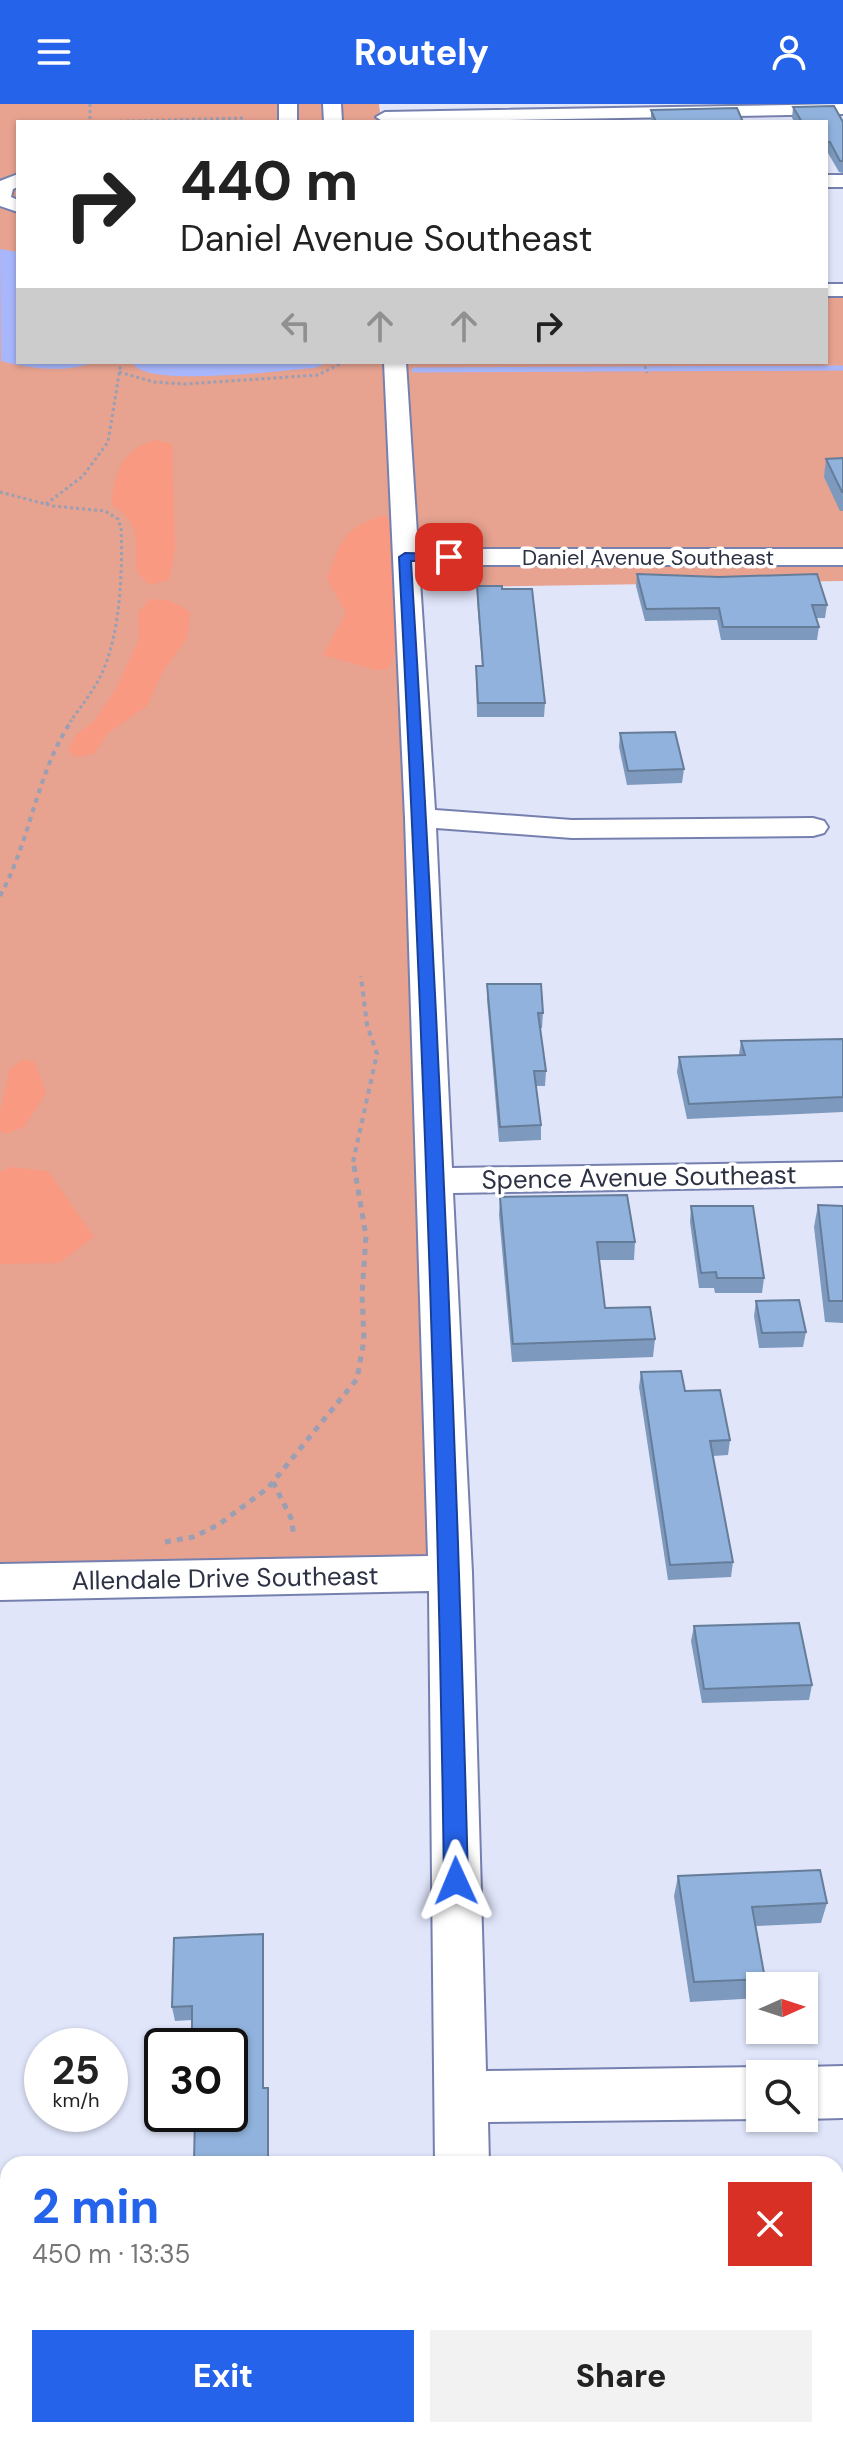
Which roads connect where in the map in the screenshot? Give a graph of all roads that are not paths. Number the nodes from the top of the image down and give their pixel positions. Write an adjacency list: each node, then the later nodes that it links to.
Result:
1 (843, 109): 2 (street)
2 (385, 114)
3 (16, 171): 4 (street)
4 (16, 205)
5 (395, 364): 6 (street)
6 (405, 557): 7 (street, Daniel Avenue Southeast); 8 (street)
7 (843, 557)
8 (420, 818): 9 (street); 11 (street)
9 (813, 827)
10 (843, 1174): 11 (street, Spence Avenue Southeast)
11 (434, 1181): 12 (street)
12 (450, 1573): 13 (street, Allendale Drive Southeast); 17 (street)
13 (0, 1582)
14 (843, 2092): 16 (street)
15 (746, 2093): 17 (street)
16 (818, 2093)
17 (460, 2097): 18 (street)
18 (462, 2156)

